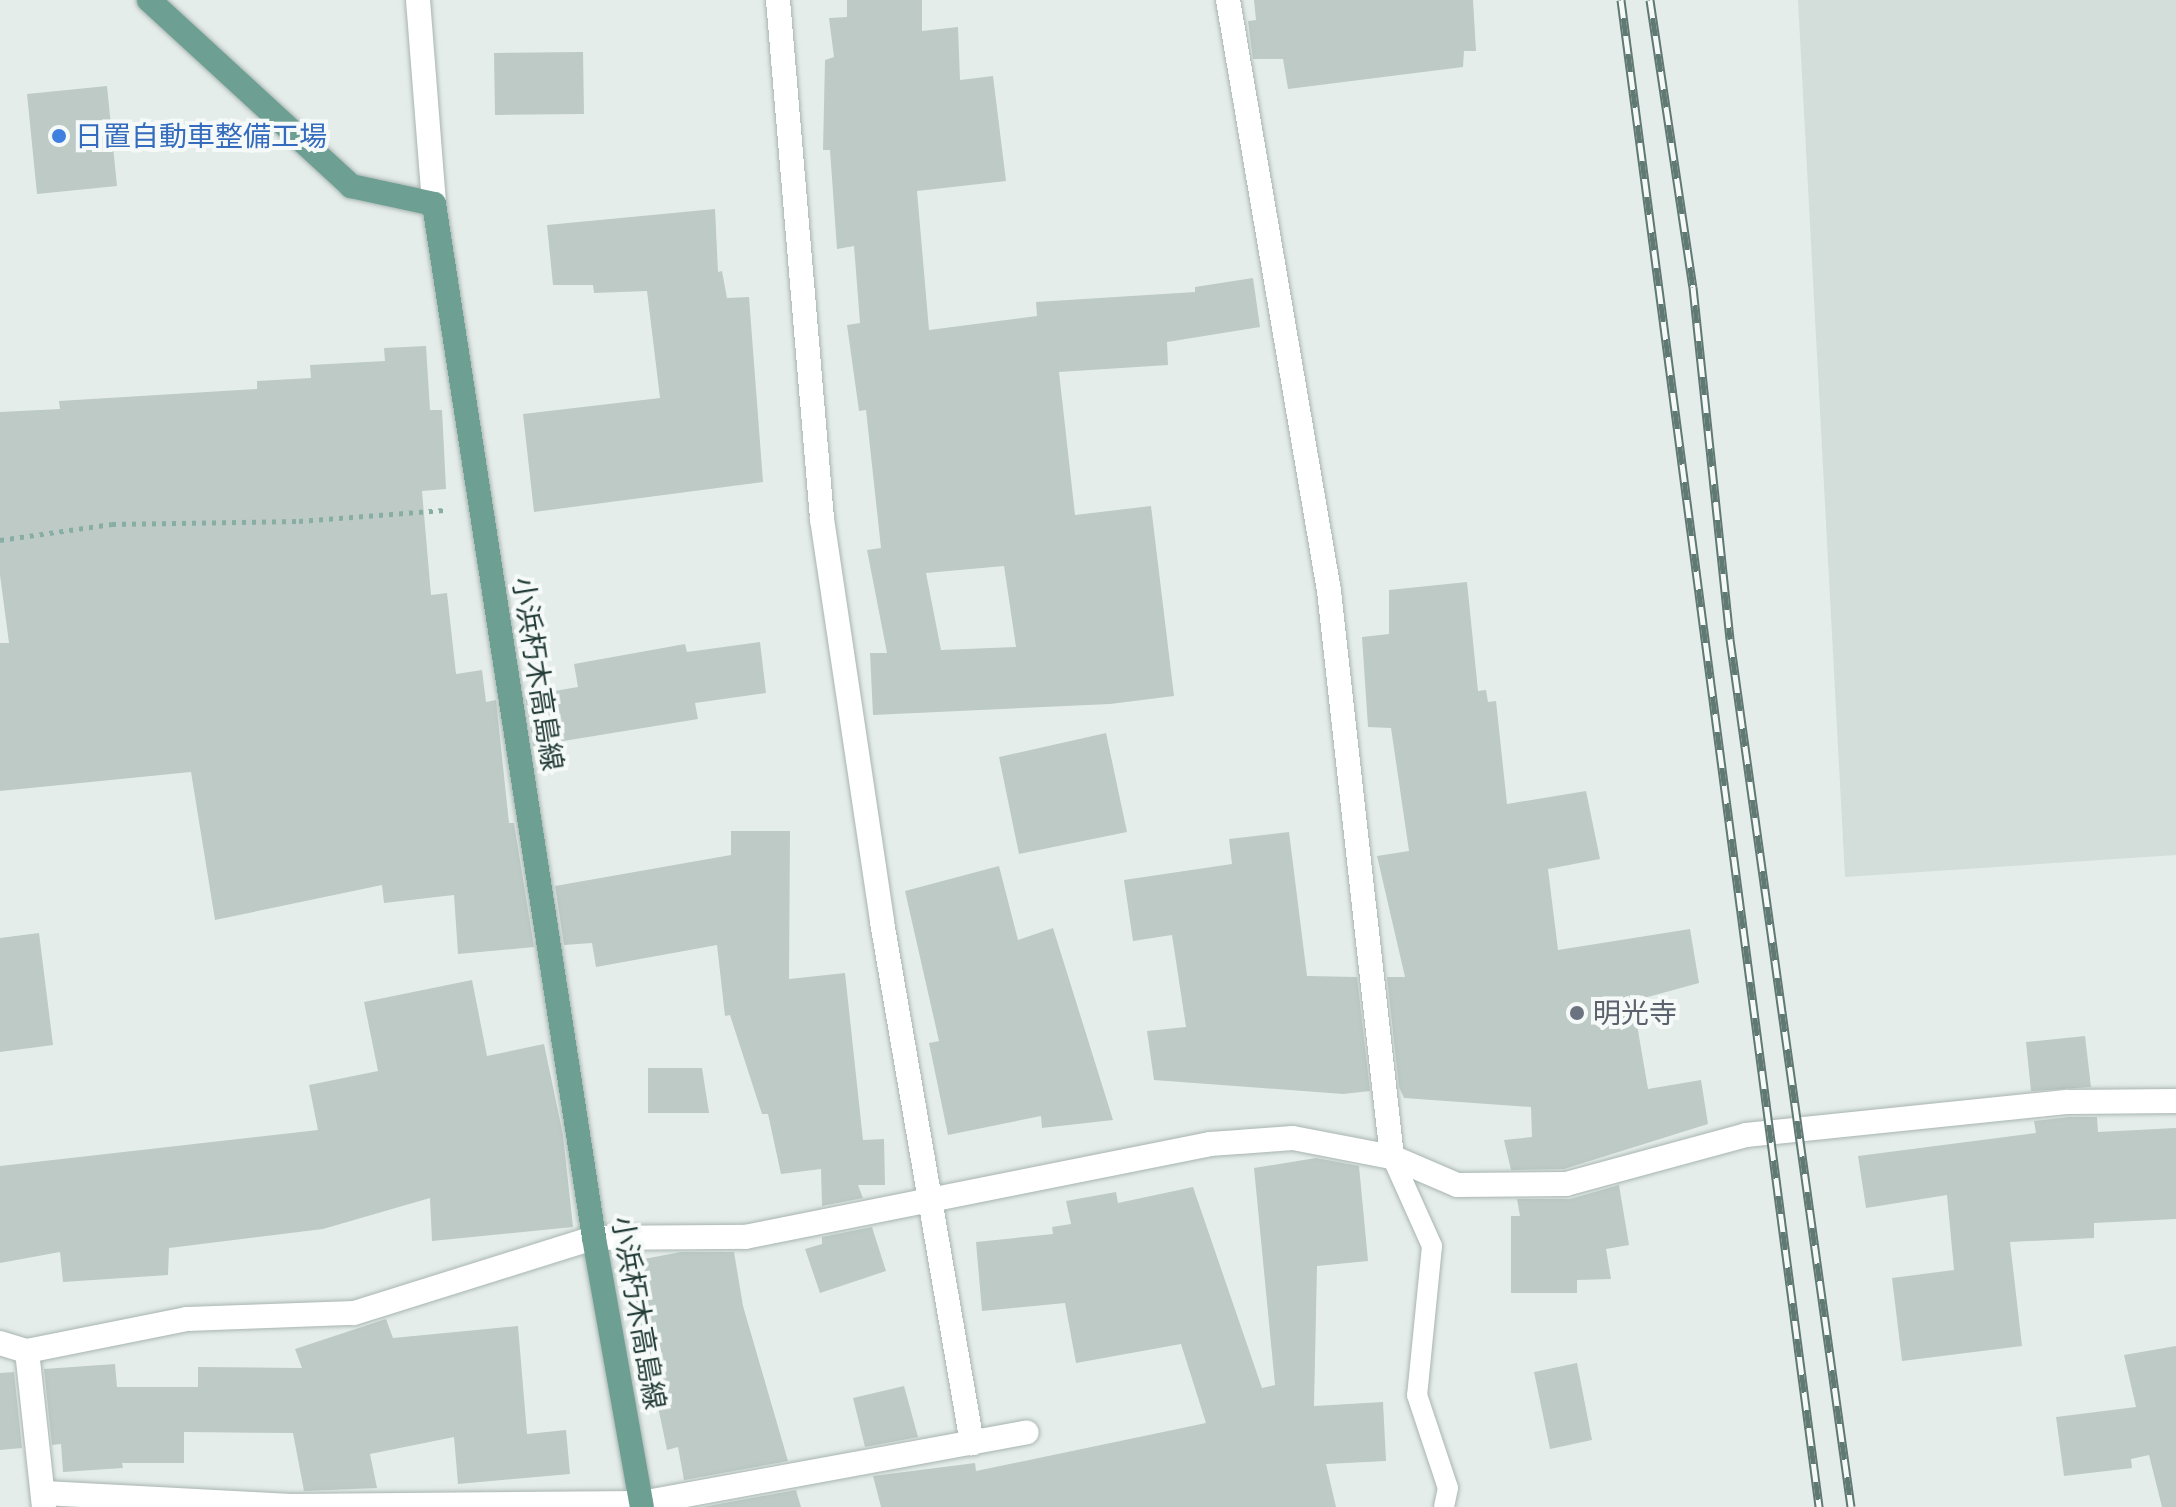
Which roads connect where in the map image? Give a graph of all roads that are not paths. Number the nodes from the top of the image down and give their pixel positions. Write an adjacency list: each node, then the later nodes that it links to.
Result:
1 (149, 0): 5 (main road)
2 (418, 0): 5 (street)
3 (778, 0): 8 (street)
4 (1228, 0): 7 (street)
5 (434, 204): 9 (main road, 小浜朽木高島線)
6 (2176, 1101): 7 (street)
7 (1392, 1157): 8 (street); 16 (lane)
8 (932, 1201): 9 (street); 13 (street)
9 (594, 1238): 11 (street); 15 (main road, 小浜朽木高島線)
10 (0, 1343): 11 (street)
11 (27, 1351): 14 (street)
12 (1027, 1432): 13 (street)
13 (972, 1443): 15 (street)
14 (44, 1500): 15 (street)
15 (642, 1505)
16 (1444, 1507)

